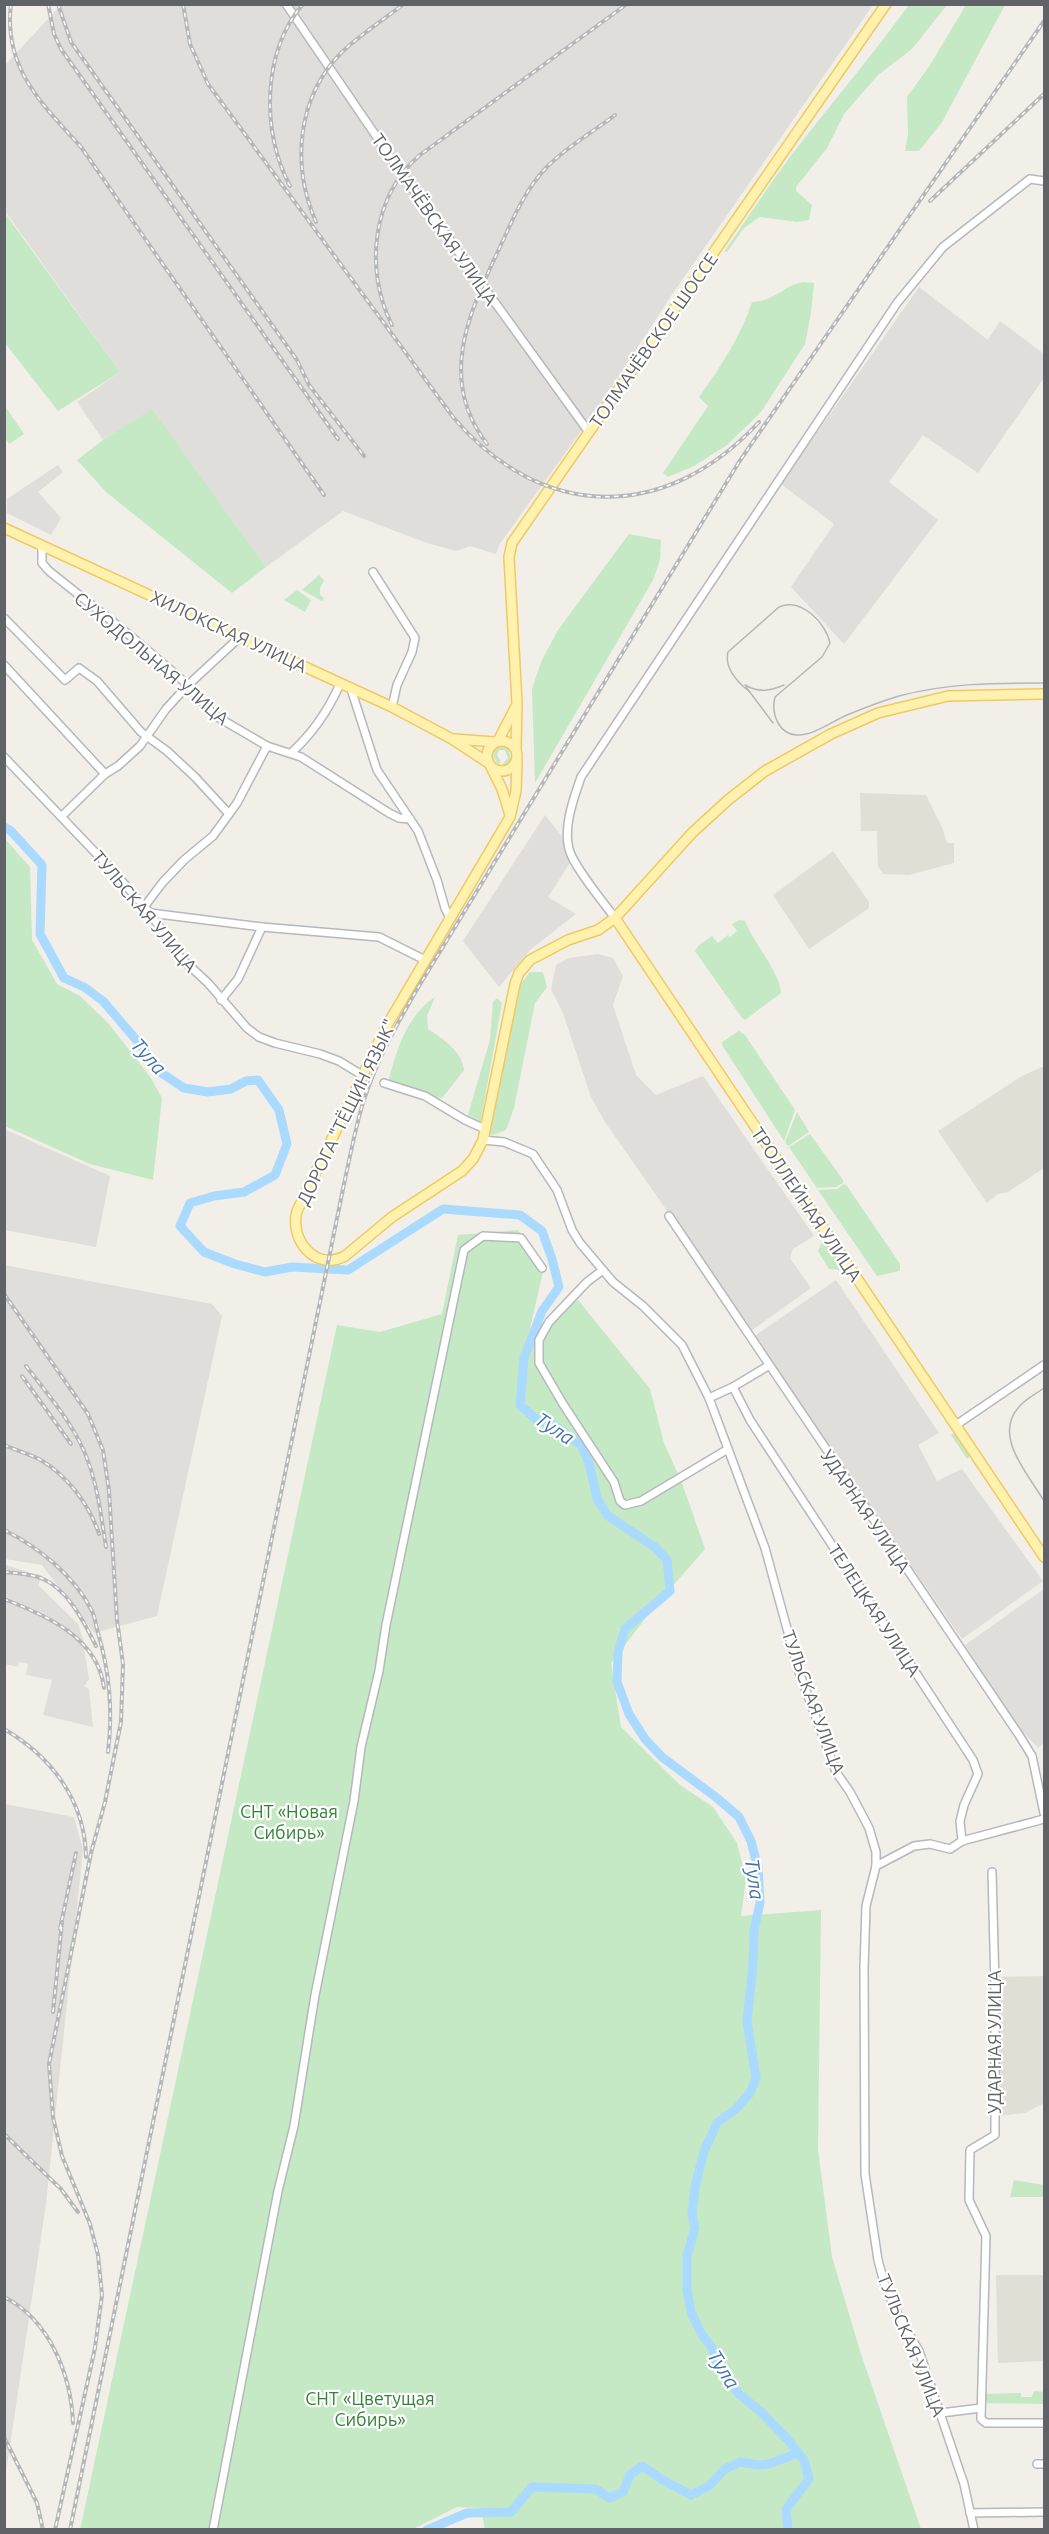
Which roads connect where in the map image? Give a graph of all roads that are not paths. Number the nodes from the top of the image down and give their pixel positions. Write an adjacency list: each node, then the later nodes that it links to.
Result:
1 (286, 4): 4 (street, ТОЛМАЧЁВСКАЯ УЛИЦА)
2 (886, 4): 4 (main road, ТОЛМАЧЁВСКОЕ ШОССЕ)
3 (1044, 181): 33 (street, ТРОЛЛЕЙНАЯ УЛИЦА)
4 (588, 431): 15 (main road, ТОЛМАЧЁВСКОЕ ШОССЕ)
5 (4, 528): 6 (main road, ХИЛОКСКАЯ УЛИЦА)
6 (42, 545): 9 (main road, ХИЛОКСКАЯ УЛИЦА); 12 (street, СУХОДОЛЬНАЯ УЛИЦА)
7 (373, 572): 16 (street)
8 (4, 618): 17 (street)
9 (241, 636): 11 (main road, ХИЛОКСКАЯ УЛИЦА); 12 (street)
10 (4, 664): 26 (street)
11 (340, 684): 13 (main road, ХИЛОКСКАЯ УЛИЦА); 22 (street)
12 (188, 686): 17 (street); 20 (street, СУХОДОЛЬНАЯ УЛИЦА)
13 (351, 689): 16 (main road, ХИЛОКСКАЯ УЛИЦА); 30 (street)
14 (1044, 694): 33 (main road, ДОРОГА "ТЁЩИН ЯЗЫК")
15 (517, 703): 19 (main road); 21 (main road, ТОЛМАЧЁВСКОЕ ШОССЕ)
16 (392, 707): 18 (main road, ХИЛОКСКАЯ УЛИЦА)
17 (148, 737): 26 (street); 27 (street)
18 (452, 739): 19 (main road); 25 (main road, ХИЛОКСКАЯ УЛИЦА)
19 (496, 741): 21 (main road); 25 (main road)
20 (267, 746): 22 (street, СУХОДОЛЬНАЯ УЛИЦА); 27 (street)
21 (516, 749): 24 (main road)
22 (291, 753): 30 (street, СУХОДОЛЬНАЯ УЛИЦА)
23 (4, 757): 28 (street, ТУЛЬСКАЯ УЛИЦА)
24 (517, 762): 25 (main road); 29 (main road, ДОРОГА "ТЁЩИН ЯЗЫК")
25 (489, 765): 29 (main road)
26 (105, 774): 28 (street)
27 (229, 814): 31 (street)
28 (62, 816): 31 (street, ТУЛЬСКАЯ УЛИЦА)
29 (510, 817): 32 (main road, ДОРОГА "ТЁЩИН ЯЗЫК")
30 (410, 819): 32 (street)
31 (147, 910): 34 (street); 36 (street, ТУЛЬСКАЯ УЛИЦА)
32 (450, 918): 35 (main road, ДОРОГА "ТЁЩИН ЯЗЫК")
33 (615, 918): 39 (main road, ДОРОГА "ТЁЩИН ЯЗЫК"); 48 (main road, ТРОЛЛЕЙНАЯ УЛИЦА)
34 (262, 927): 35 (street); 36 (street)
35 (425, 960): 37 (main road, ДОРОГА "ТЁЩИН ЯЗЫК")
36 (221, 1000): 37 (street, ТУЛЬСКАЯ УЛИЦА)
37 (362, 1075): 40 (main road, ДОРОГА "ТЁЩИН ЯЗЫК")
38 (384, 1083): 39 (street)
39 (485, 1129): 40 (main road, ДОРОГА "ТЁЩИН ЯЗЫК")
40 (483, 1140): 43 (street, ТУЛЬСКАЯ УЛИЦА)
41 (669, 1216): 45 (street, УДАРНАЯ УЛИЦА)
42 (542, 1268): 61 (street)
43 (603, 1270): 47 (street, ТУЛЬСКАЯ УЛИЦА); 49 (street)
44 (1044, 1365): 48 (street)
45 (768, 1366): 46 (street); 51 (street, УДАРНАЯ УЛИЦА)
46 (733, 1387): 47 (street); 53 (street, ТЕЛЕЦКАЯ УЛИЦА)
47 (709, 1398): 49 (street, ТУЛЬСКАЯ УЛИЦА)
48 (956, 1425): 50 (main road, ТРОЛЛЕЙНАЯ УЛИЦА)
49 (728, 1449): 54 (street, ТУЛЬСКАЯ УЛИЦА)
50 (1044, 1557)
51 (1044, 1813)
52 (1044, 1820): 53 (street)
53 (962, 1841): 54 (street)
54 (876, 1866): 57 (street, ТУЛЬСКАЯ УЛИЦА)
55 (992, 1872): 56 (street, УДАРНАЯ УЛИЦА)
56 (981, 2408): 57 (street); 58 (street)
57 (941, 2413): 60 (street, ТУЛЬСКАЯ УЛИЦА)
58 (1044, 2423)
59 (1044, 2512): 60 (street)
60 (970, 2513): 62 (street, ТУЛЬСКАЯ УЛИЦА)
61 (213, 2529)
62 (974, 2529)

